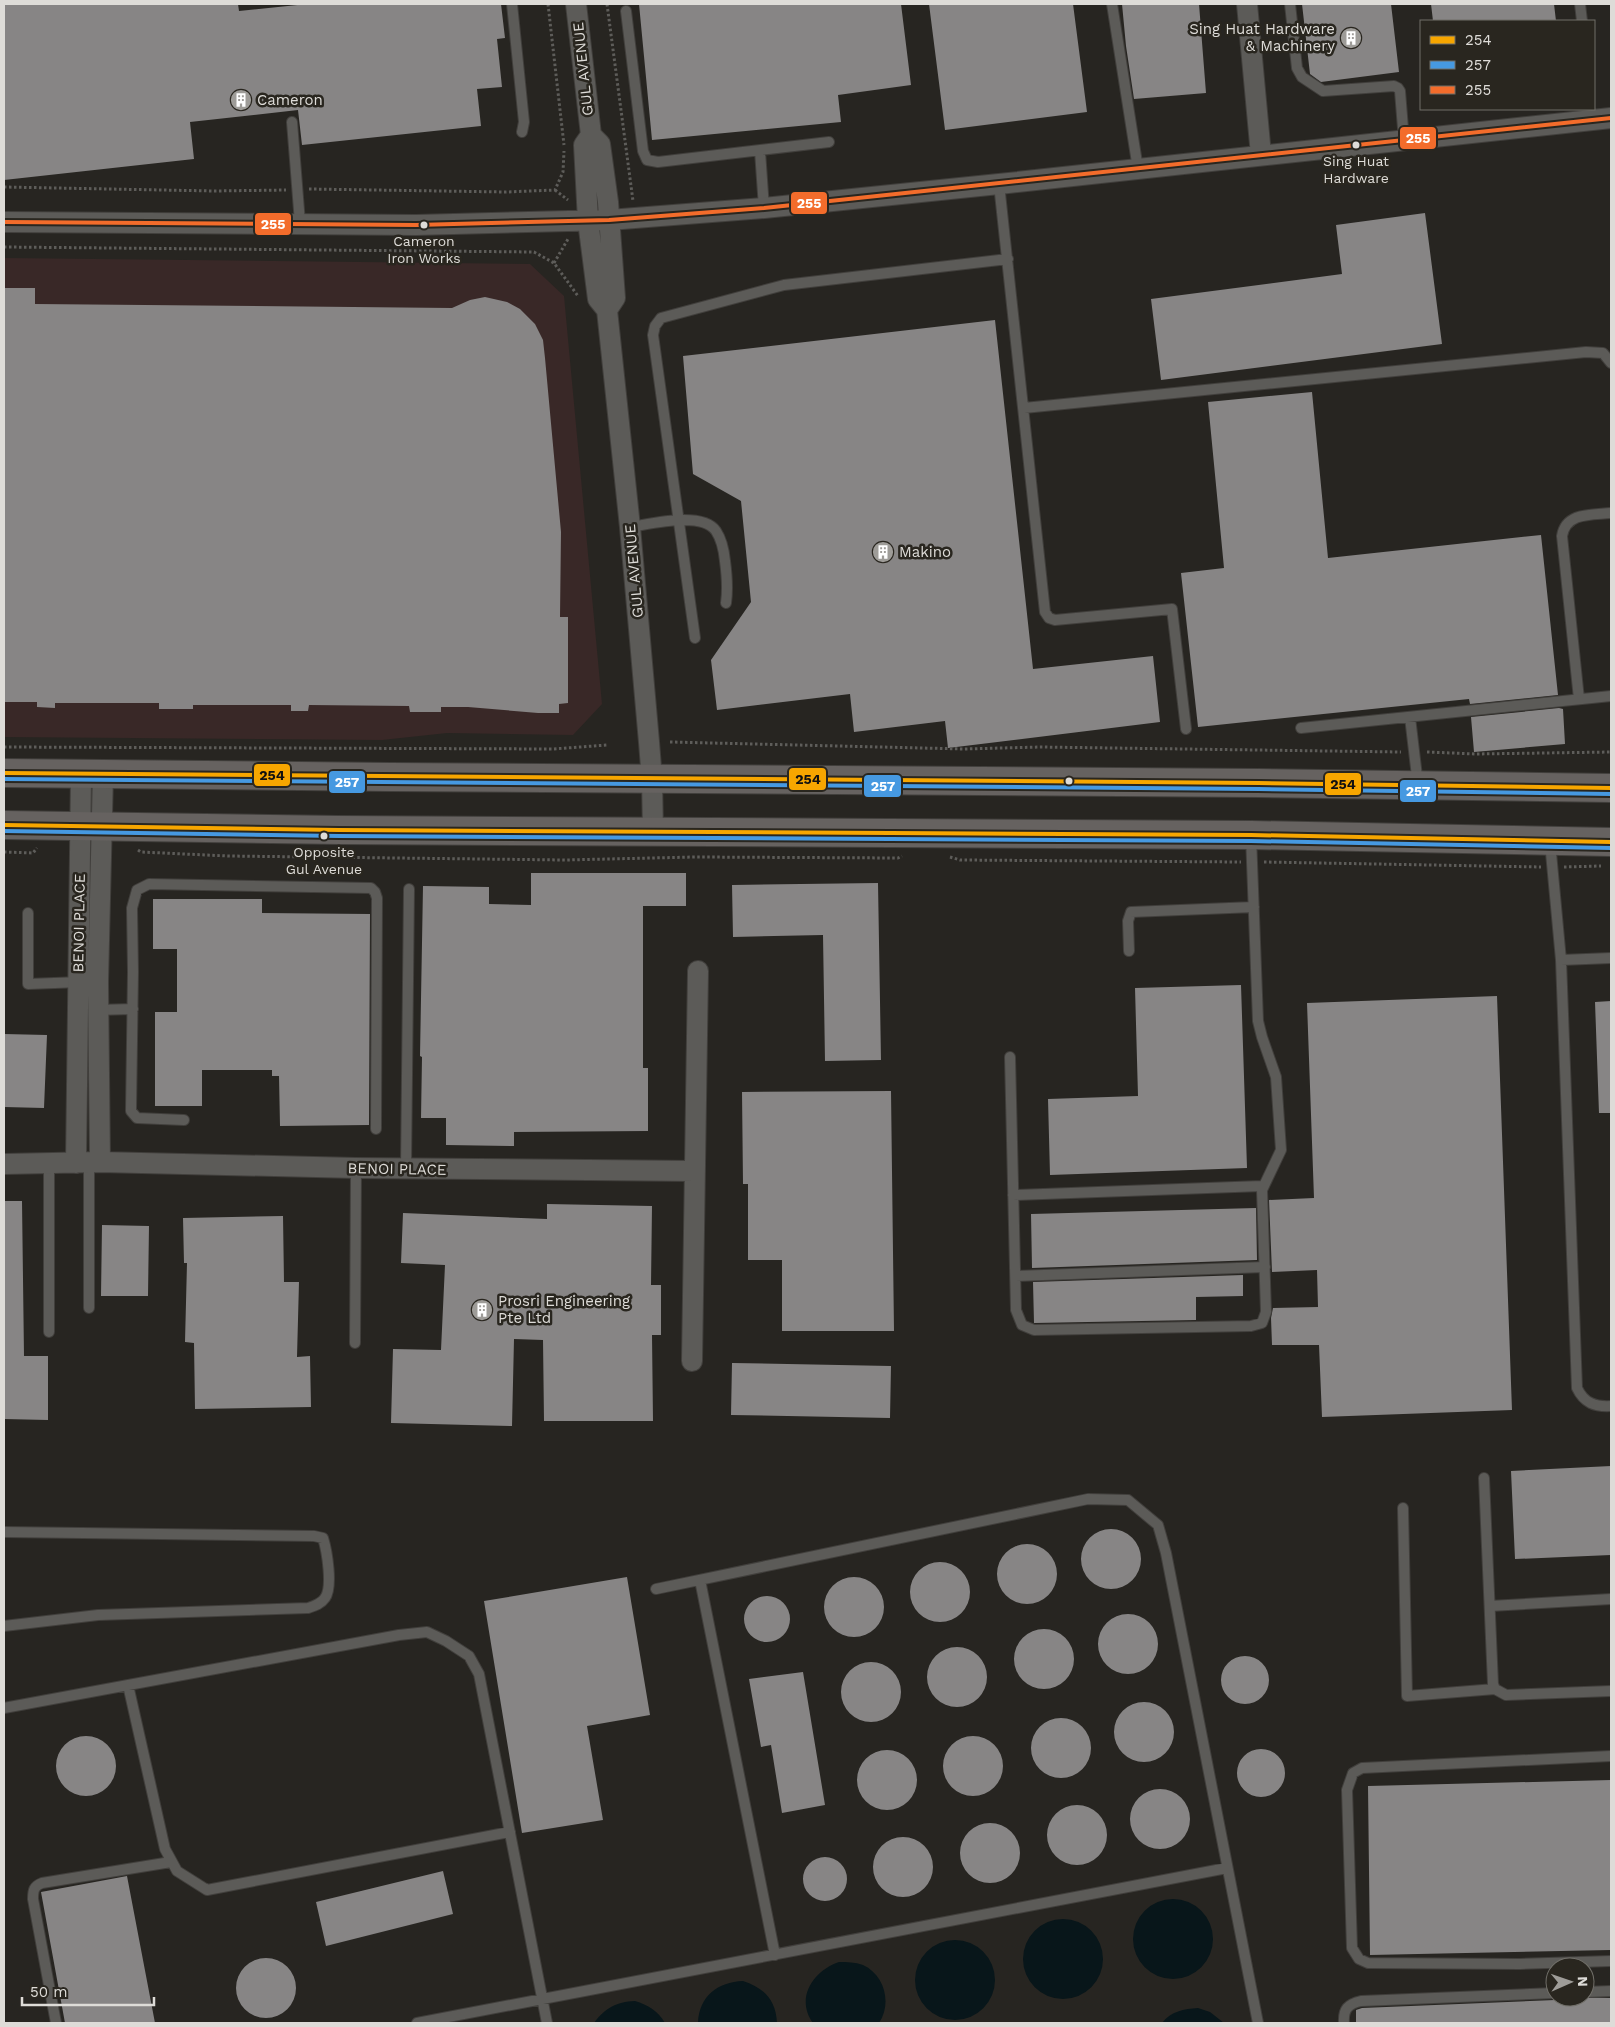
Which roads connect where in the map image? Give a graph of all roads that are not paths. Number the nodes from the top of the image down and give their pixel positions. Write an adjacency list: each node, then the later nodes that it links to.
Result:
1 (512, 4): 11 (lane)
2 (576, 4): 12 (street, GUL AVENUE)
3 (1112, 4): 17 (lane)
4 (1247, 4): 16 (street)
5 (1290, 4): 13 (lane)
6 (1580, 4): 8 (lane)
7 (626, 11): 15 (lane)
8 (1582, 20)
9 (1598, 116): 13 (street)
10 (292, 122): 23 (lane)
11 (522, 132)
12 (591, 135): 20 (street, GUL AVENUE); 21 (street, GUL AVENUE)
13 (1404, 141): 16 (street)
14 (829, 142): 15 (lane)
15 (760, 151): 19 (lane)
16 (1261, 155): 17 (street)
17 (1138, 168): 18 (street)
18 (999, 184): 19 (street); 24 (lane)
19 (764, 208): 20 (street)
20 (609, 220): 21 (street); 25 (street, GUL AVENUE)
21 (588, 221): 23 (street); 25 (street, GUL AVENUE)
22 (4, 222): 23 (street)
23 (300, 223)
24 (1008, 259): 27 (lane); 29 (lane)
25 (607, 310): 30 (street, GUL AVENUE)
26 (1611, 363): 27 (lane)
27 (1024, 408): 37 (lane)
28 (1611, 513): 34 (lane)
29 (679, 521): 30 (lane); 31 (lane); 32 (lane)
30 (630, 527): 40 (street, GUL AVENUE)
31 (726, 604)
32 (695, 638)
33 (1611, 696): 34 (lane)
34 (1579, 699): 35 (lane)
35 (1410, 716): 36 (lane); 41 (lane)
36 (1301, 728)
37 (1186, 729)
38 (4, 773): 39 (main road)
39 (92, 774): 40 (main road); 44 (street, BENOI PLACE)
40 (652, 780): 41 (main road); 45 (street, GUL AVENUE)
41 (1418, 785): 42 (main road)
42 (1611, 788)
43 (4, 825): 44 (main road)
44 (92, 826): 45 (main road); 56 (street, BENOI PLACE); 57 (street, BENOI PLACE)
45 (652, 832): 46 (main road)
46 (1252, 848): 47 (main road); 50 (lane)
47 (1551, 854): 48 (main road); 54 (lane)
48 (1606, 854)
49 (409, 889): 68 (lane)
50 (1254, 907): 52 (lane); 70 (lane)
51 (28, 913): 56 (lane)
52 (1129, 951)
53 (1611, 958): 54 (lane)
54 (1561, 960): 78 (lane)
55 (698, 971): 69 (street)
56 (78, 982): 57 (lane); 60 (street, BENOI PLACE)
57 (98, 982): 59 (street, BENOI PLACE)
58 (133, 1009): 59 (lane); 62 (lane); 63 (lane)
59 (98, 1010): 60 (lane); 64 (street, BENOI PLACE)
60 (77, 1011): 64 (street, BENOI PLACE)
61 (1010, 1057): 71 (lane)
62 (184, 1120)
63 (376, 1129)
64 (88, 1163): 66 (street, BENOI PLACE); 67 (street, BENOI PLACE); 74 (lane)
65 (4, 1164): 66 (street, BENOI PLACE)
66 (49, 1164): 75 (lane)
67 (356, 1168): 68 (street, BENOI PLACE); 76 (lane)
68 (406, 1169): 69 (street, BENOI PLACE)
69 (694, 1172): 77 (street)
70 (1262, 1186): 71 (lane); 72 (lane)
71 (1013, 1195): 73 (lane)
72 (1265, 1267): 73 (lane); 73 (lane)
73 (1016, 1276)
74 (89, 1308)
75 (49, 1332)
76 (355, 1343)
77 (692, 1361)
78 (1611, 1406)
79 (1484, 1478): 85 (lane)
80 (1403, 1508): 88 (lane)
81 (4, 1532): 86 (lane)
82 (700, 1580): 83 (lane); 94 (lane); 95 (lane)
83 (656, 1589)
84 (1611, 1599): 85 (lane)
85 (1490, 1606): 88 (lane)
86 (4, 1626)
87 (128, 1685): 90 (lane); 92 (lane); 93 (lane)
88 (1495, 1689): 89 (lane)
89 (1611, 1690)
90 (4, 1708)
91 (1611, 1756): 96 (lane)
92 (510, 1832): 93 (lane); 100 (lane)
93 (172, 1862): 101 (lane)
94 (1227, 1868): 95 (lane); 104 (lane)
95 (775, 1955): 100 (lane)
96 (1611, 1961)
97 (1611, 1991): 98 (lane)
98 (1595, 1992)
99 (1545, 1993): 105 (lane)
100 (543, 2000): 102 (lane); 103 (lane)
101 (56, 2023)
102 (417, 2023)
103 (547, 2023)
104 (1258, 2023)
105 (1344, 2023)

